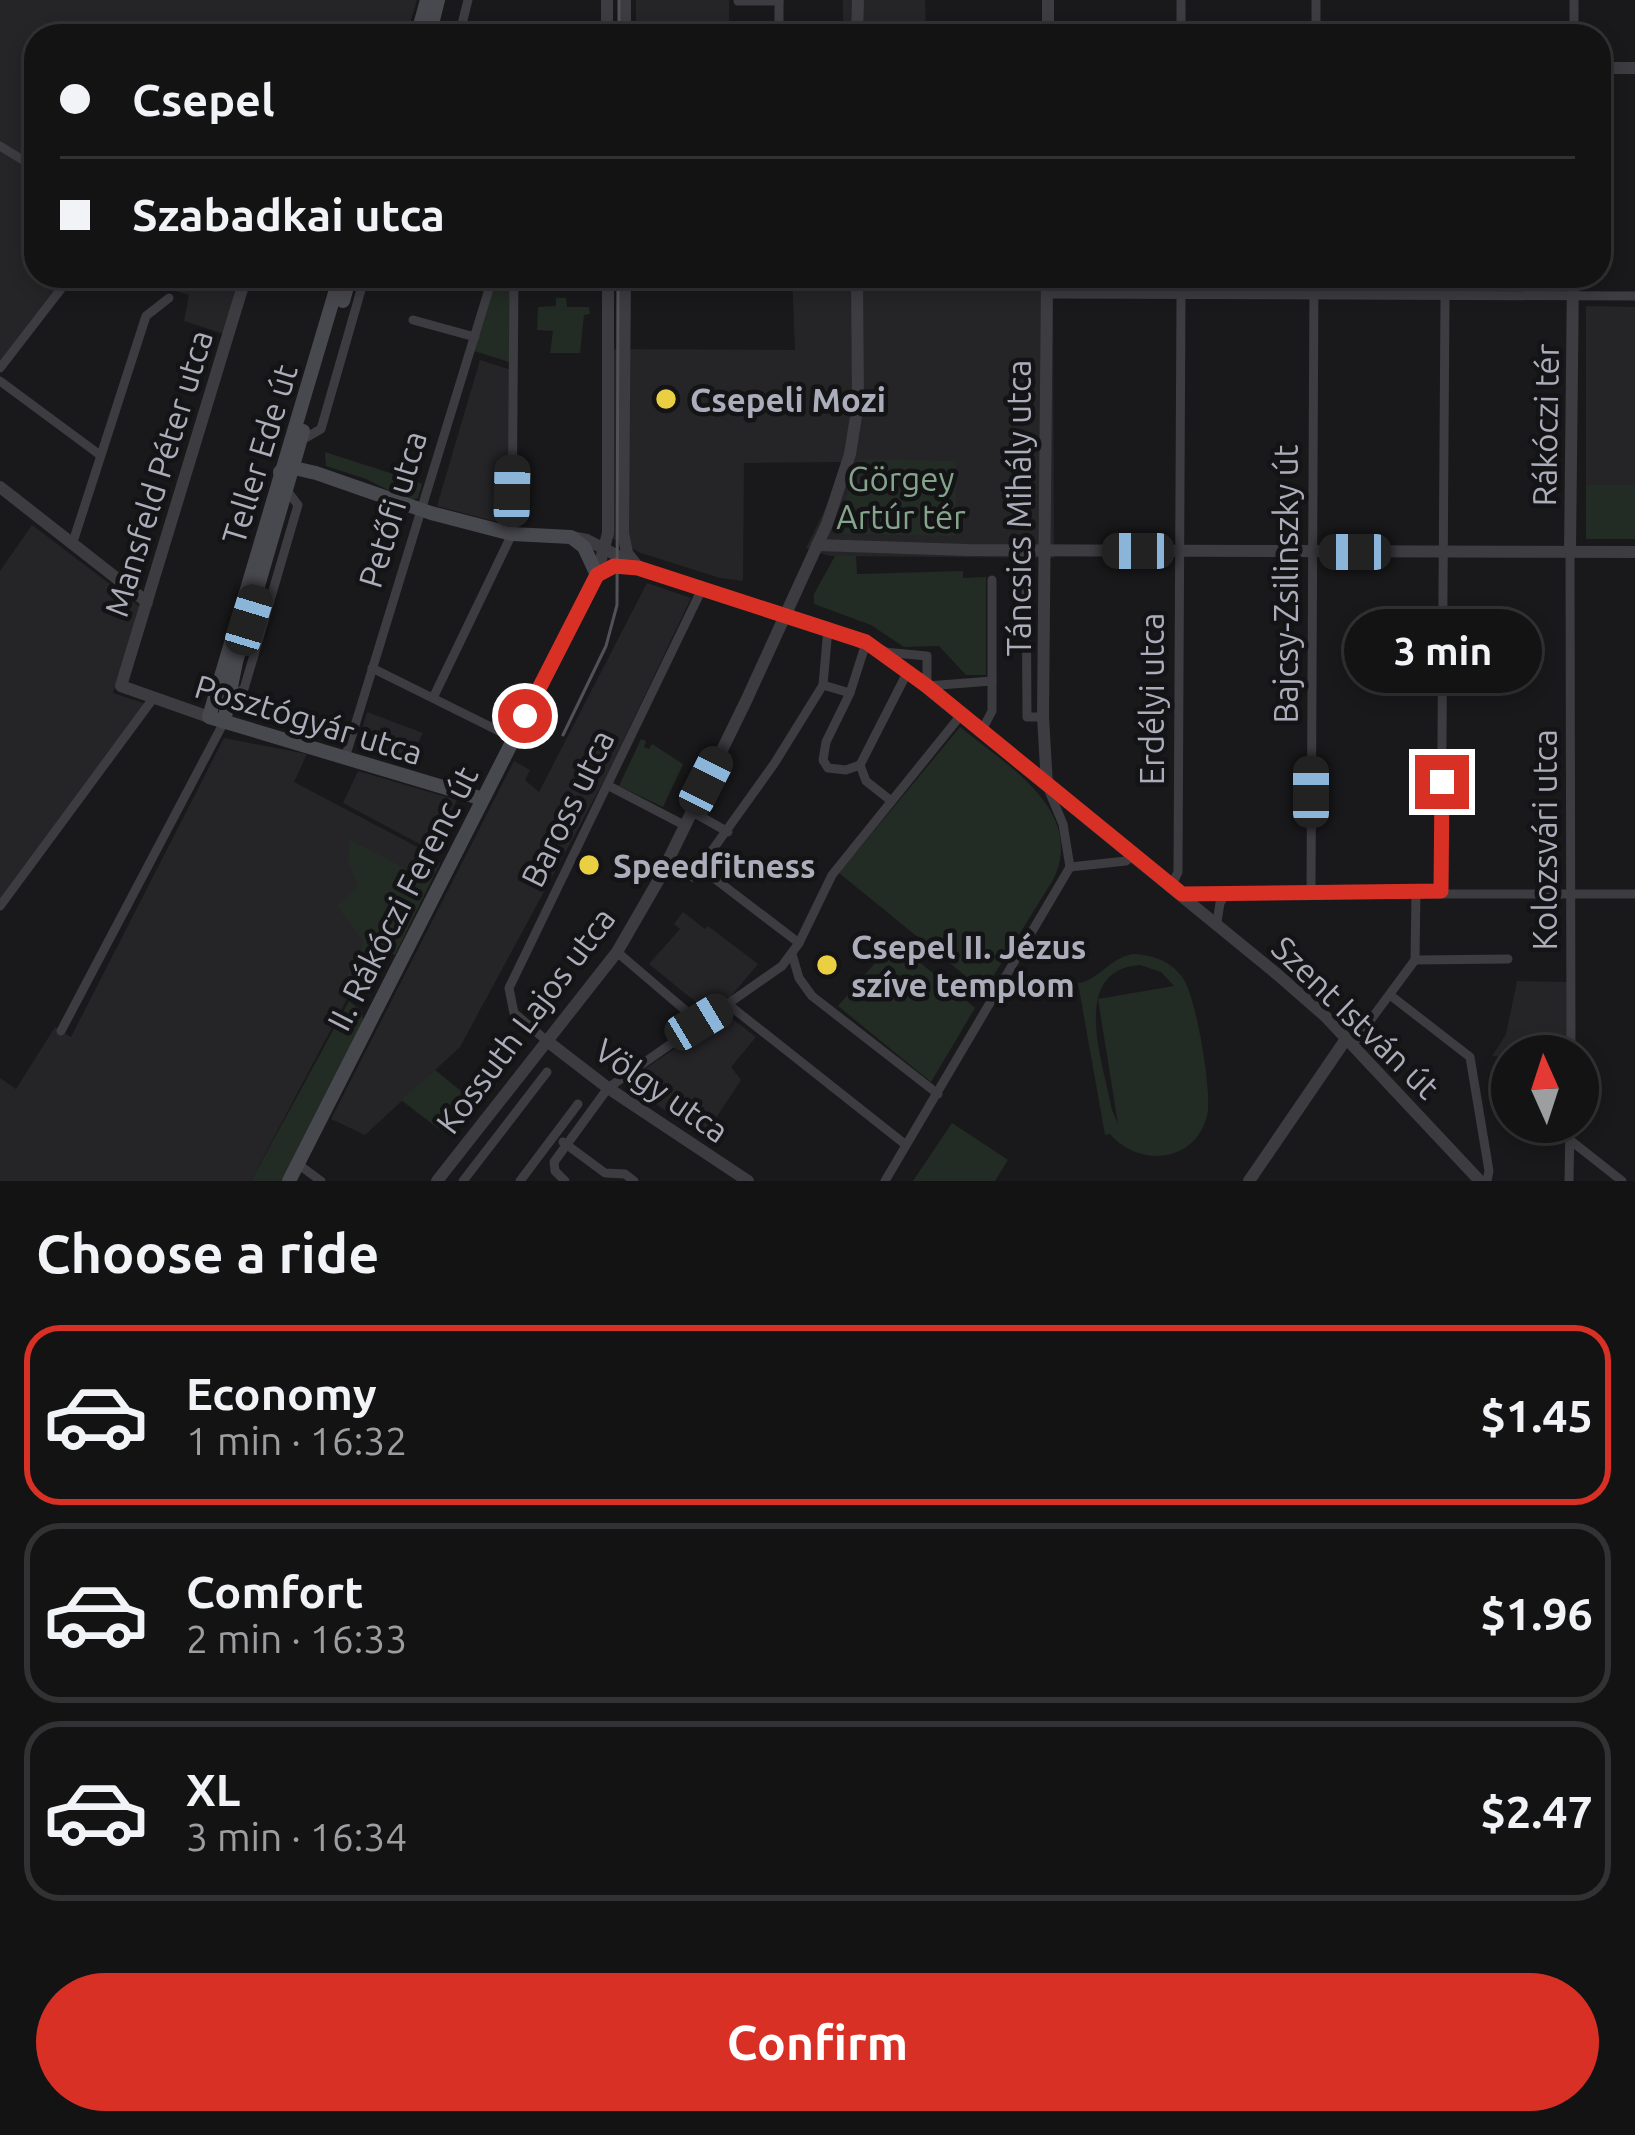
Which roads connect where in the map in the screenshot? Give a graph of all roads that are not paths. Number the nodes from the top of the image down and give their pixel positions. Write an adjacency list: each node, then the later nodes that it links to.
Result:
1 (738, 1): 2 (street)
2 (779, 1)
3 (62, 288): 25 (street)
4 (242, 288): 51 (street, Mansfeld Péter utca)
5 (337, 288): 29 (main road, Teller Ede út)
6 (346, 288): 27 (main road, Teller Ede út)
7 (362, 288): 27 (street, Teller Ede út)
8 (489, 288): 24 (street, Petőfi utca)
9 (514, 288): 33 (street)
10 (608, 288): 32 (street, II. Rákóczi Ferenc út)
11 (625, 288): 36 (street)
12 (857, 288): 38 (street, Kossuth Lajos utca)
13 (1046, 288): 16 (street, Táncsics Mihály utca)
14 (1314, 288): 18 (street, Bajcsy-Zsilinszky út)
15 (1573, 288): 20 (street)
16 (1046, 294): 17 (street); 41 (street, Táncsics Mihály utca)
17 (1181, 295): 18 (street); 42 (street, Erdélyi utca)
18 (1314, 296): 19 (street); 43 (street, Bajcsy-Zsilinszky út)
19 (1445, 296): 20 (street); 44 (street)
20 (1573, 296): 21 (street, Rákóczi tér); 45 (street, Rákóczi tér)
21 (1635, 296)
22 (169, 298): 28 (street)
23 (413, 320): 24 (street)
24 (475, 337): 31 (street, Petőfi utca)
25 (0, 368)
26 (0, 381): 28 (street)
27 (300, 441): 29 (main road, Teller Ede út)
28 (100, 455): 37 (street)
29 (287, 470): 31 (main road); 67 (main road, Teller Ede út); 67 (main road, Teller Ede út)
30 (0, 487): 37 (street)
31 (419, 509): 33 (main road); 56 (street, Petőfi utca)
32 (608, 520): 35 (street); 39 (street, II. Rákóczi Ferenc út)
33 (512, 534): 34 (main road); 63 (street)
34 (571, 537): 35 (street, Szent István út); 48 (main road)
35 (587, 539): 39 (street, Szent István út)
36 (624, 539): 39 (street, II. Rákóczi Ferenc út); 47 (street)
37 (72, 545): 51 (street)
38 (817, 545): 40 (street); 52 (street, Kossuth Lajos utca)
39 (609, 549): 47 (street, Szent István út); 48 (street, II. Rákóczi Ferenc út)
40 (1026, 550): 41 (street); 66 (street)
41 (1045, 550): 42 (street); 66 (street, Táncsics Mihály utca)
42 (1178, 552): 43 (street); 84 (street, Erdélyi utca)
43 (1312, 552): 44 (street); 88 (street, Bajcsy-Zsilinszky út)
44 (1442, 552): 45 (street); 86 (street)
45 (1570, 552): 46 (street, Rákóczi tér); 89 (street, Kolozsvári utca)
46 (1635, 552)
47 (638, 568): 48 (street, Szent István út); 50 (street, Szent István út)
48 (597, 575): 69 (main road, II. Rákóczi Ferenc út)
49 (992, 580): 58 (street)
50 (702, 589): 52 (street, Szent István út); 74 (street, Baross utca)
51 (147, 602): 60 (street, Mansfeld Péter utca)
52 (784, 616): 53 (street, Szent István út); 78 (street, Kossuth Lajos utca)
53 (828, 628): 54 (street, Szent István út); 59 (street)
54 (866, 642): 55 (street, Szent István út); 62 (street)
55 (883, 652): 57 (street, Szent István út); 61 (street)
56 (372, 668): 63 (street); 72 (street, Petőfi utca)
57 (908, 670): 61 (street, Szent István út); 73 (street)
58 (992, 681): 61 (street); 68 (street)
59 (823, 685): 62 (street); 79 (street)
60 (121, 686): 64 (street, Posztógyár utca)
61 (927, 686): 65 (street, Szent István út)
62 (850, 693): 73 (street)
63 (433, 698): 69 (street)
64 (152, 700): 67 (street, Posztógyár utca); 91 (street)
65 (961, 715): 68 (street, Szent István út); 77 (street)
66 (1043, 717): 70 (street, Táncsics Mihály utca)
67 (217, 719): 72 (main road, Posztógyár utca); 101 (street)
68 (981, 732): 71 (street, Szent István út)
69 (513, 739): 76 (main road, II. Rákóczi Ferenc út)
70 (1043, 740): 71 (street); 75 (street, Táncsics Mihály utca)
71 (1011, 757): 75 (street, Szent István út)
72 (345, 758): 76 (main road, Posztógyár utca)
73 (860, 765): 77 (street)
74 (609, 786): 78 (street); 103 (street, Baross utca)
75 (1047, 786): 80 (street, Szent István út); 83 (street)
76 (483, 799): 116 (main road, II. Rákóczi Ferenc út)
77 (890, 800): 93 (street)
78 (687, 818): 79 (street); 94 (street, Kossuth Lajos utca)
79 (728, 832): 93 (street)
80 (1118, 842): 81 (street, Szent István út); 82 (street)
81 (1134, 855): 82 (street); 84 (street, Szent István út)
82 (1111, 864): 83 (street)
83 (1070, 867): 107 (street)
84 (1177, 890): 87 (street); 92 (street, Szent István út)
85 (1415, 891): 86 (street); 88 (street); 97 (street)
86 (1441, 891): 89 (street)
87 (1227, 892): 88 (street); 92 (street)
88 (1311, 892)
89 (1572, 893): 90 (street); 102 (street, Kolozsvári utca)
90 (1635, 894)
91 (0, 906)
92 (1217, 922): 104 (street, Szent István út)
93 (800, 943): 95 (street)
94 (617, 952): 100 (street); 103 (street, Kossuth Lajos utca)
95 (792, 954): 99 (street); 107 (street)
96 (1508, 959): 97 (street)
97 (1415, 960): 98 (street)
98 (1390, 994): 104 (street); 127 (street)
99 (729, 1005): 100 (street); 115 (street)
100 (699, 1022): 106 (street)
101 (61, 1031)
102 (1570, 1035)
103 (547, 1041): 106 (street, Völgy utca); 109 (street, Kossuth Lajos utca)
104 (1349, 1042): 126 (street); 127 (street, Szent István út)
105 (547, 1072): 111 (street, Kossuth Lajos utca)
106 (608, 1088): 114 (street); 124 (street, Völgy utca)
107 (938, 1094): 115 (street)
108 (578, 1104): 110 (street)
109 (477, 1128): 111 (street); 119 (street, Kossuth Lajos utca)
110 (555, 1136): 114 (street); 121 (street)
111 (494, 1142): 120 (street, Kossuth Lajos utca)
112 (1570, 1143): 128 (street)
113 (1575, 1143): 129 (street)
114 (567, 1145): 122 (street); 123 (street)
115 (906, 1145): 125 (street)
116 (298, 1164): 117 (main road, II. Rákóczi Ferenc út); 118 (street)
117 (289, 1181)
118 (321, 1181)
119 (436, 1181)
120 (463, 1181)
121 (520, 1181)
122 (565, 1181)
123 (634, 1181)
124 (748, 1181)
125 (885, 1181)
126 (1249, 1181)
127 (1484, 1181)
128 (1569, 1181)
129 (1622, 1181)

